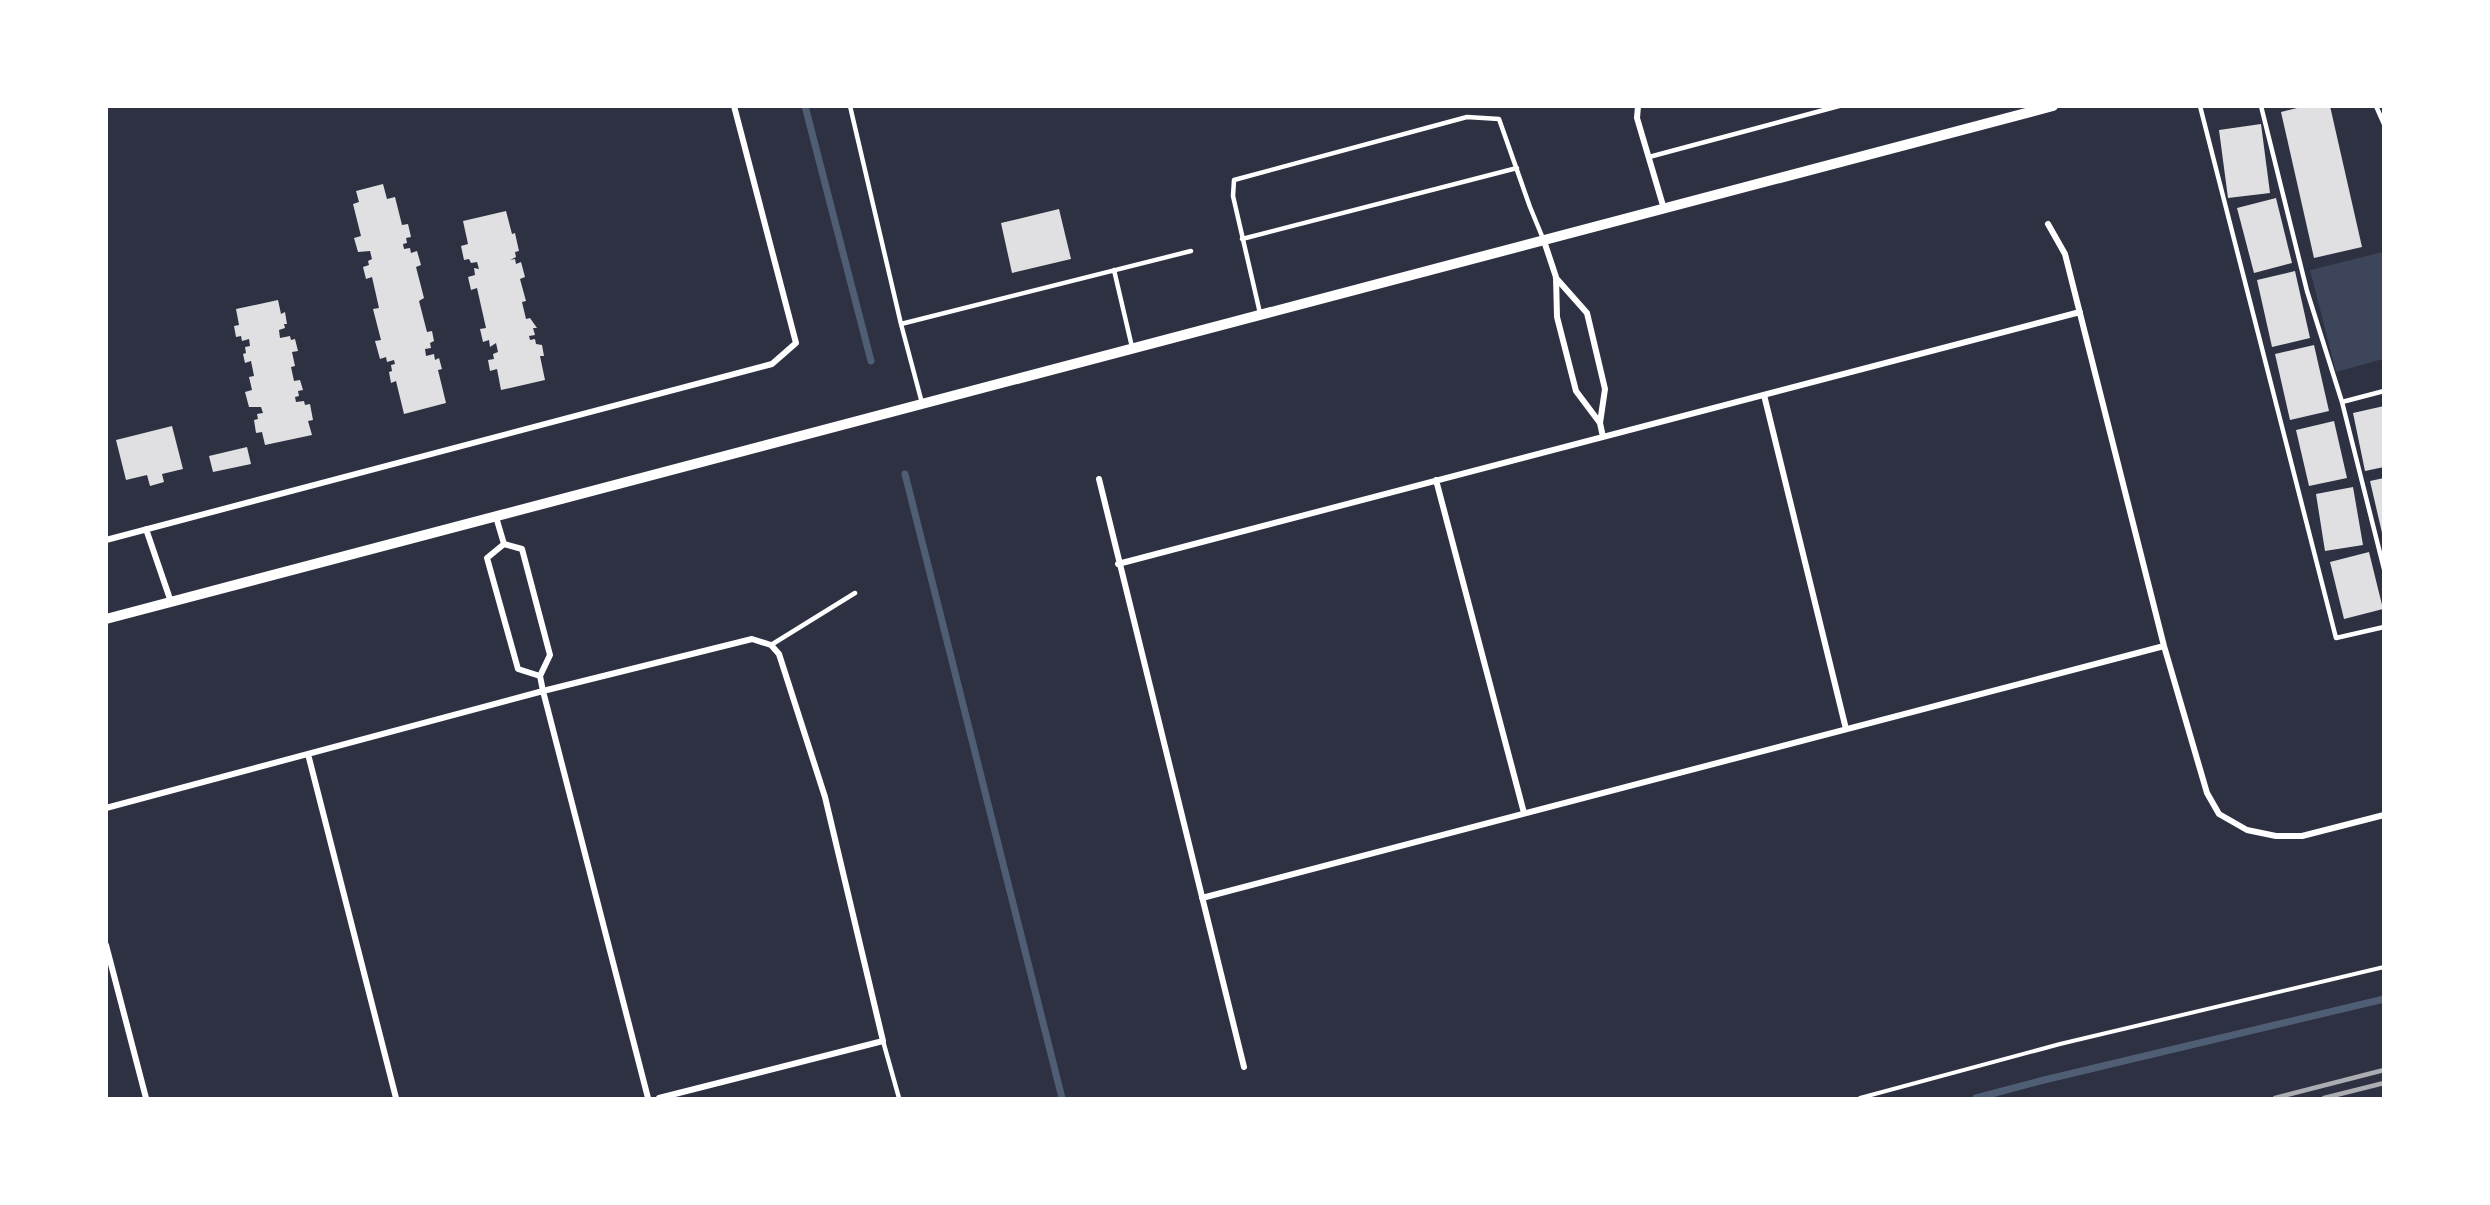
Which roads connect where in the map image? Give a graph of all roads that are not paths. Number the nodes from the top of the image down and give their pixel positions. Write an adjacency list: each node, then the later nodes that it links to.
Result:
1 (734, 106): 32 (street)
2 (850, 106): 21 (lane)
3 (1638, 106): 10 (street)
4 (1839, 106): 10 (lane)
5 (2053, 106): 12 (street)
6 (2200, 106): 40 (lane)
7 (2261, 106): 25 (lane)
8 (2376, 106): 9 (lane)
9 (2384, 124)
10 (1649, 157): 12 (street)
11 (1517, 168): 14 (lane); 14 (lane); 15 (lane)
12 (1664, 209): 15 (street)
13 (2048, 224): 19 (street)
14 (1242, 239): 20 (lane)
15 (1544, 241): 18 (street); 20 (street)
16 (1191, 251): 17 (lane)
17 (1114, 270): 21 (lane); 22 (lane)
18 (1556, 277): 27 (street); 27 (street)
19 (2080, 312): 24 (street); 42 (street)
20 (1261, 316): 22 (street)
21 (901, 324): 26 (lane)
22 (1133, 350): 26 (street)
23 (2384, 391): 25 (lane)
24 (1764, 395): 28 (street); 45 (street)
25 (2342, 402): 36 (lane)
26 (922, 405): 31 (street)
27 (1600, 423): 28 (street)
28 (1603, 437): 30 (street)
29 (1099, 479): 35 (street)
30 (1436, 480): 35 (street); 48 (street)
31 (496, 517): 34 (street); 38 (street)
32 (146, 529): 33 (street); 38 (street)
33 (106, 540)
34 (504, 544): 43 (street); 43 (street)
35 (1118, 564): 50 (street)
36 (2384, 569)
37 (855, 593): 41 (lane)
38 (171, 602): 39 (street)
39 (106, 619)
40 (2384, 627)
41 (771, 645): 44 (street); 52 (street)
42 (2164, 646): 45 (street); 49 (street)
43 (540, 676): 44 (street)
44 (543, 691): 46 (street); 56 (street)
45 (1846, 729): 48 (street)
46 (308, 754): 47 (street); 55 (street)
47 (106, 808)
48 (1524, 813): 50 (street)
49 (2384, 815)
50 (1202, 898): 53 (street)
51 (106, 945): 54 (street)
52 (883, 1041): 57 (street); 58 (lane)
53 (1244, 1067)
54 (146, 1098)
55 (396, 1098)
56 (648, 1098)
57 (659, 1098)
58 (899, 1098)

